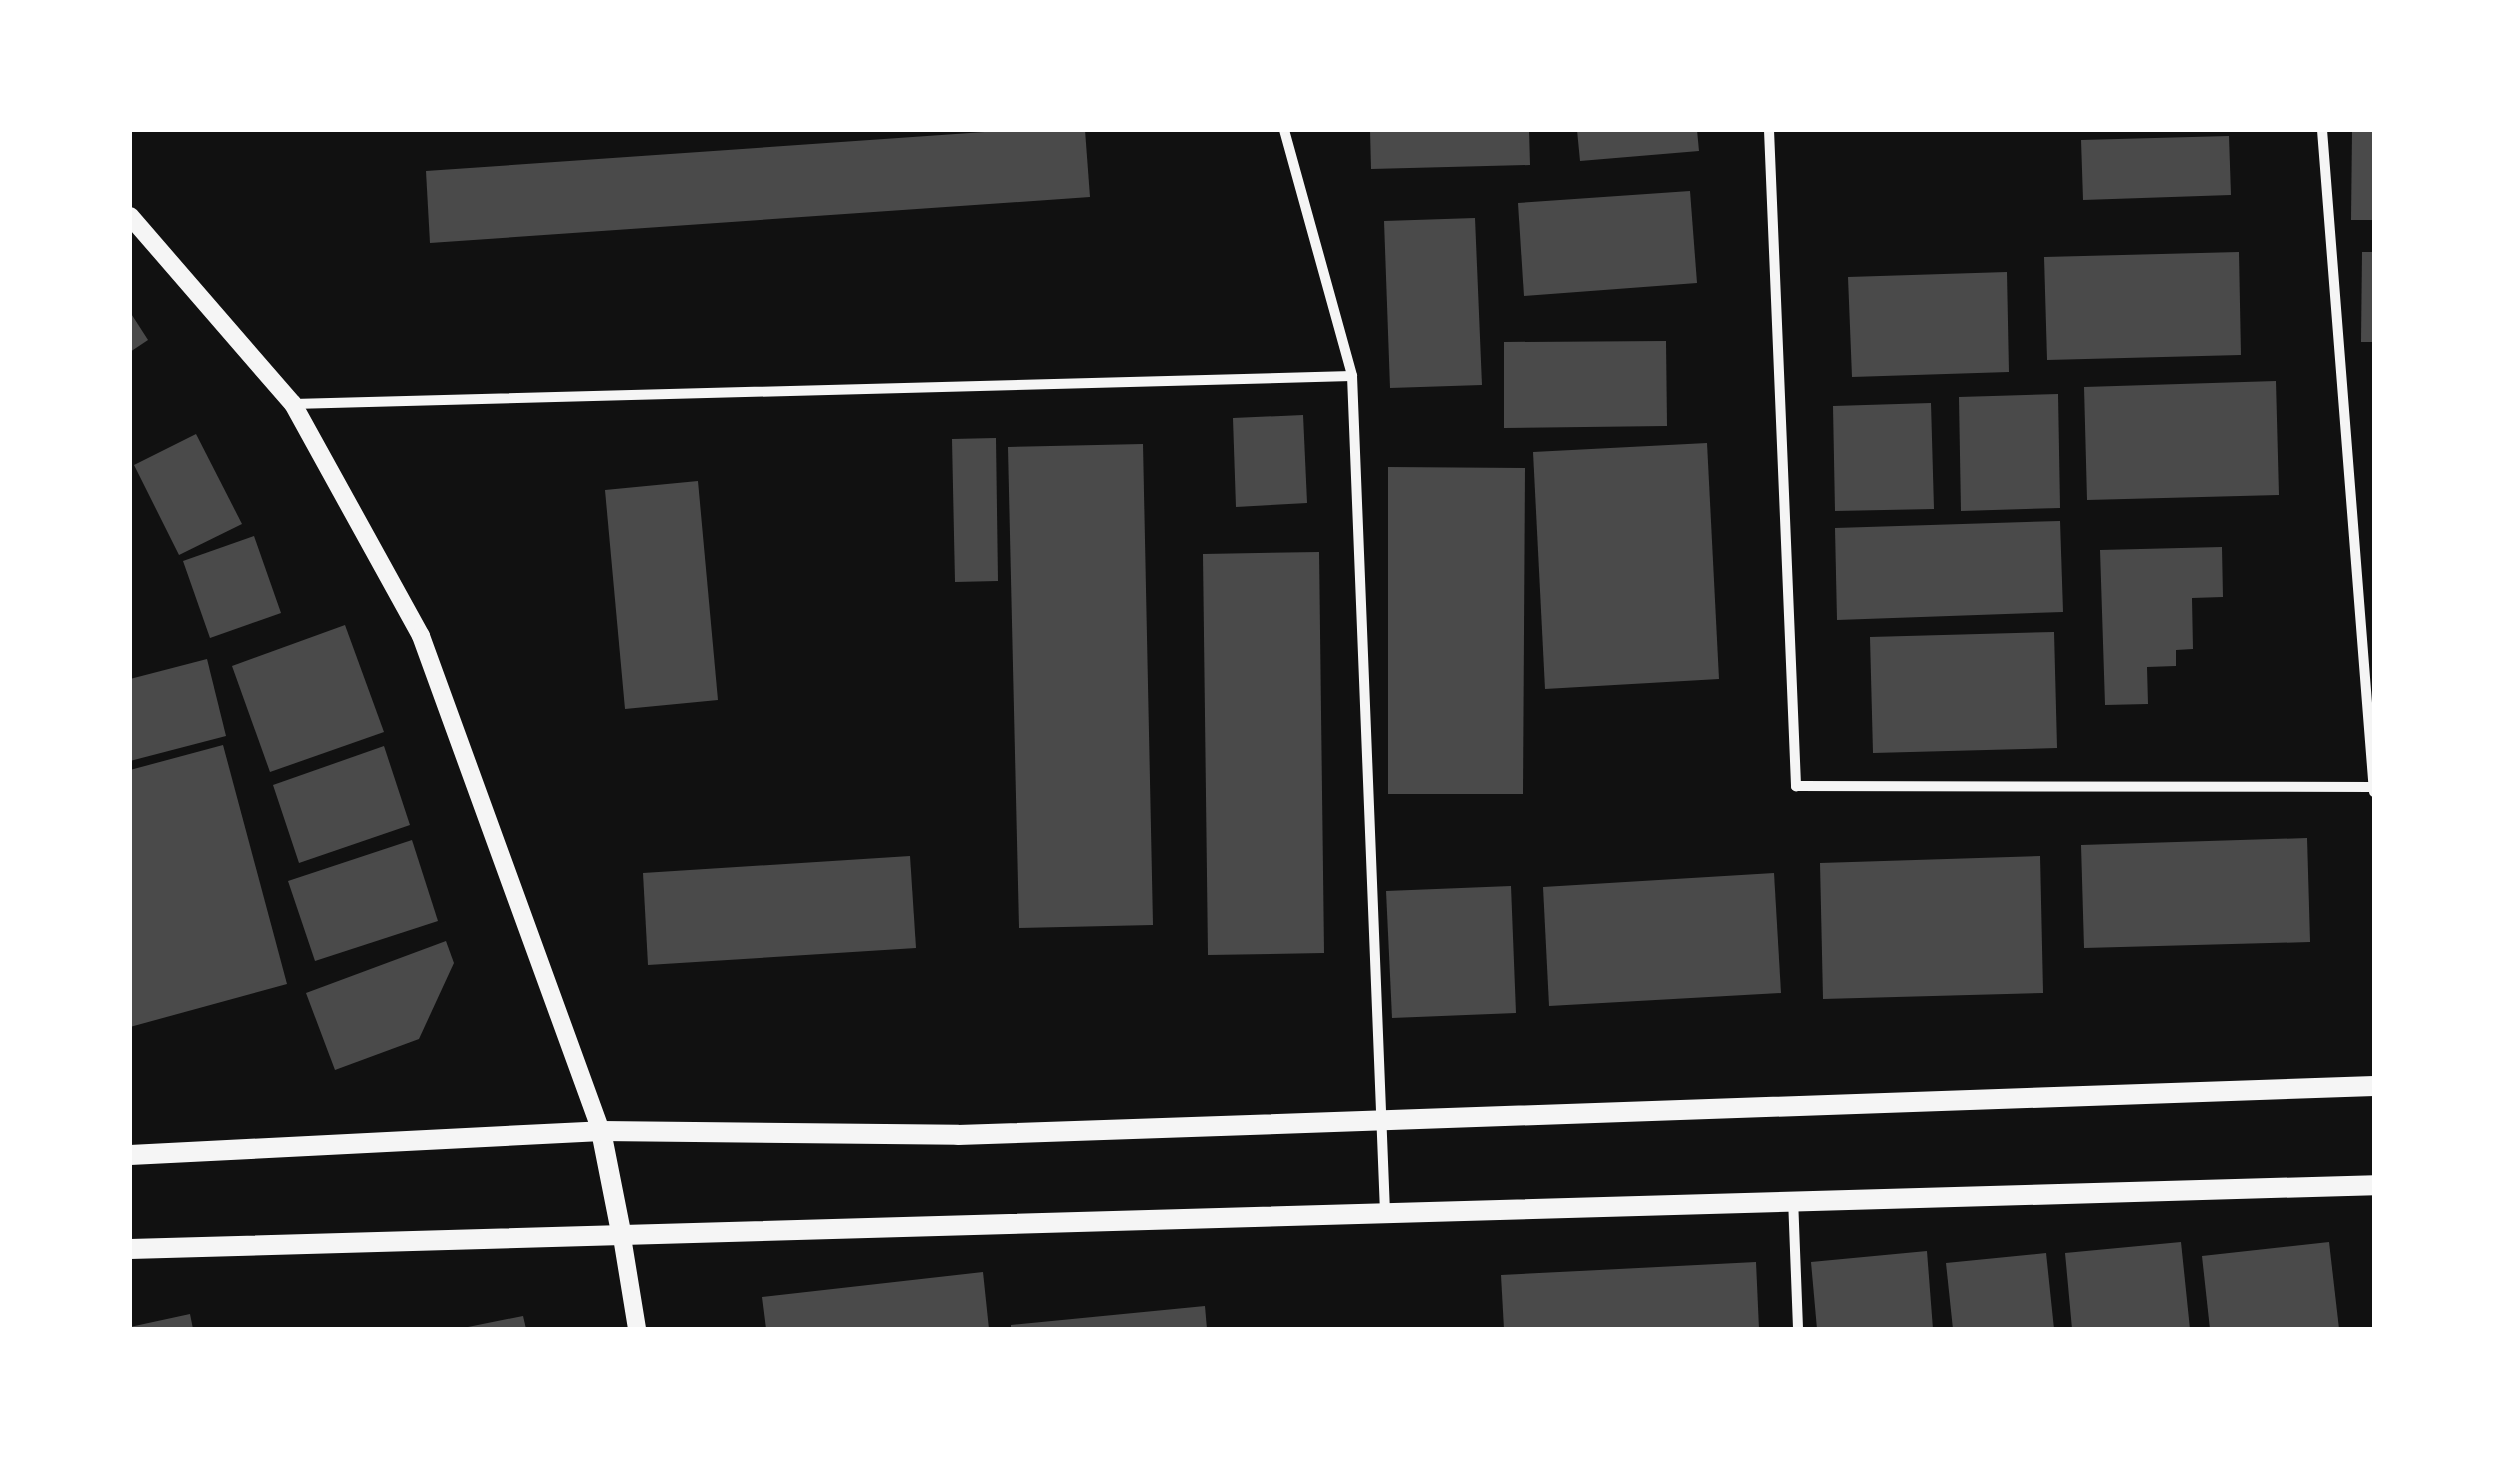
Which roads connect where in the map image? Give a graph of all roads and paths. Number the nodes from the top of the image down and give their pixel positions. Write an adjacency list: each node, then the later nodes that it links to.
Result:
1 (1284, 130): 5 (street)
2 (1769, 130): 7 (street)
3 (2322, 130): 7 (street)
4 (130, 216): 6 (street)
5 (1352, 376): 6 (street); 9 (street)
6 (293, 404): 10 (street)
7 (2374, 790)
8 (2374, 1086): 9 (main road)
9 (1382, 1118): 10 (main road); 14 (street)
10 (601, 1130): 11 (main road); 15 (main road)
11 (130, 1155)
12 (2374, 1185): 13 (main road)
13 (1793, 1197): 14 (main road); 18 (street)
14 (1386, 1216): 15 (main road)
15 (622, 1238): 16 (main road); 17 (street)
16 (130, 1249)
17 (637, 1329)
18 (1798, 1329)

